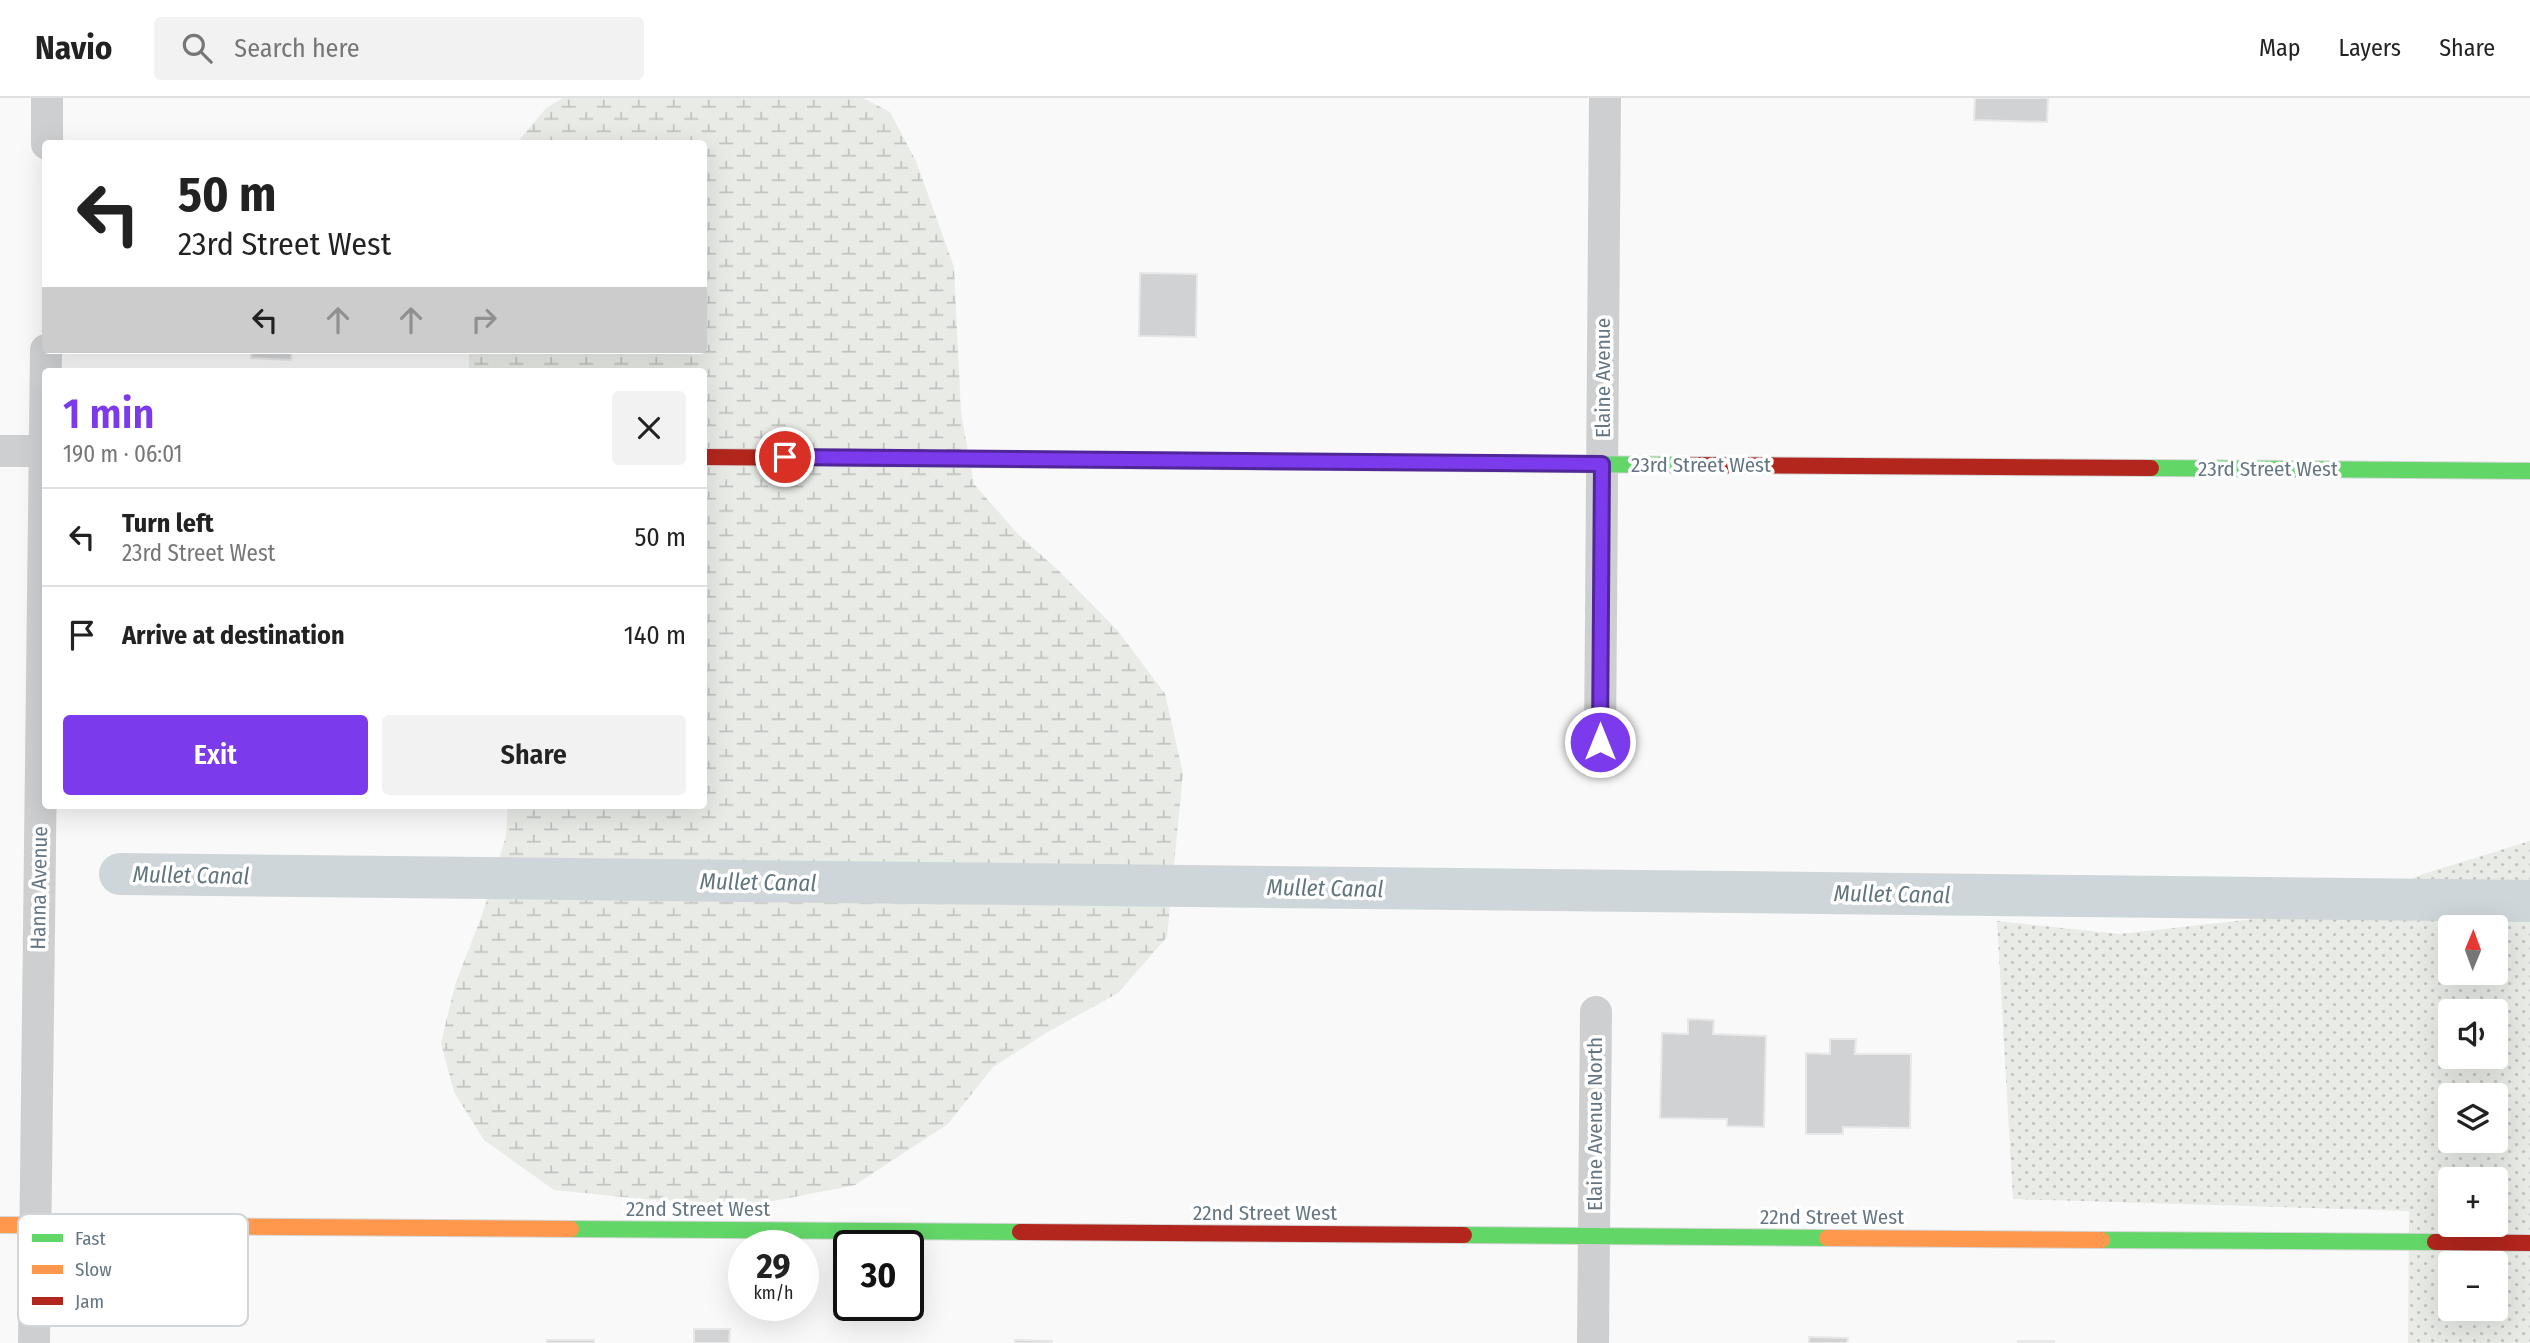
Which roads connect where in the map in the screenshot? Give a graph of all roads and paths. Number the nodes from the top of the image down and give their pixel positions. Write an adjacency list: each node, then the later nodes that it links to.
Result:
1 (47, 98): 3 (street)
2 (1605, 98): 7 (street, Elaine Avenue)
3 (47, 140)
4 (0, 451): 5 (street)
5 (42, 451)
6 (707, 457): 7 (street, 23rd Street West)
7 (1602, 464): 8 (street, 23rd Street West); 10 (street, Elaine Avenue)
8 (2530, 471)
9 (42, 662): 12 (street, Hanna Avenue)
10 (1600, 742)
11 (1596, 1012): 16 (street, Elaine Avenue North)
12 (34, 1214)
13 (0, 1225): 14 (street, 22nd Street West)
14 (18, 1225)
15 (248, 1227): 16 (street, 22nd Street West)
16 (1594, 1237): 17 (street, 22nd Street West); 18 (street)
17 (2530, 1243)
18 (1593, 1343)

